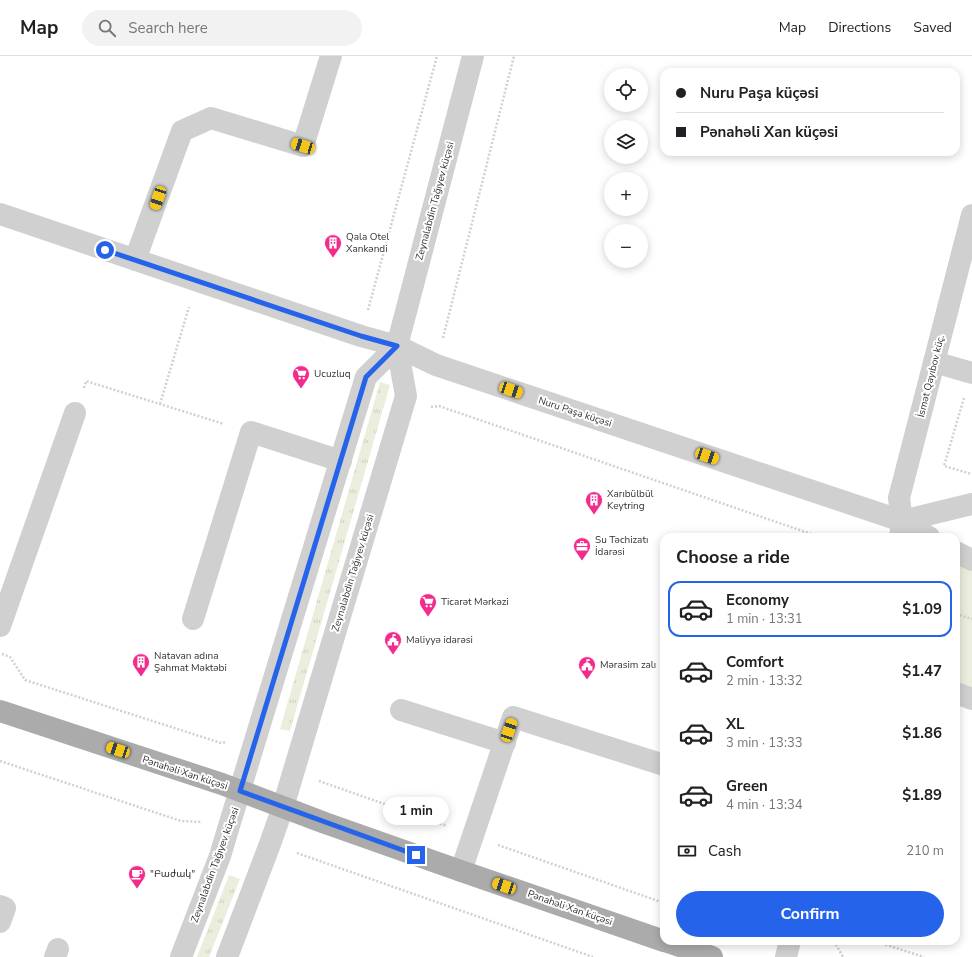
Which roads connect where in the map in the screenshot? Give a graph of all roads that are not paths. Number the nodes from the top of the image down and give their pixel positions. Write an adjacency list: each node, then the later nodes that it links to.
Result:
1 (331, 56): 5 (street)
2 (473, 56): 6 (street, Zeynalabdin Tağıyev küçəsi)
3 (0, 214): 5 (street, Nuru Paşa küçəsi)
4 (972, 215): 7 (street, İsmət Qayıbov küç.)
5 (135, 260): 6 (street, Nuru Paşa küçəsi)
6 (397, 346): 10 (street, Zeynalabdin Tağıyev küçəsi); 12 (street, Nuru Paşa küçəsi); 25 (street, Zeynalabdin Tağıyev küçəsi)
7 (934, 362): 8 (street); 12 (street, İsmət Qayıbov küç.)
8 (972, 373)
9 (75, 413): 17 (street)
10 (341, 461): 16 (street); 24 (street, Zeynalabdin Tağıyev küçəsi)
11 (972, 504): 12 (street)
12 (901, 529): 13 (street, Nuru Paşa küçəsi)
13 (915, 533)
14 (960, 554): 15 (street)
15 (972, 560)
16 (193, 619)
17 (0, 626)
18 (960, 695): 19 (street)
19 (972, 699)
20 (401, 710): 22 (street)
21 (0, 711): 24 (main road, Pənahəli Xan küçəsi)
22 (505, 743): 23 (street); 26 (street)
23 (660, 764)
24 (240, 791): 25 (main road, Pənahəli Xan küçəsi); 32 (street, Zeynalabdin Tağıyev küçəsi)
25 (282, 807): 26 (main road, Pənahəli Xan küçəsi); 33 (street, Zeynalabdin Tağıyev küçəsi)
26 (461, 871): 29 (main road, Pənahəli Xan küçəsi)
27 (0, 906): 28 (street)
28 (0, 922)
29 (660, 939)
30 (677, 945): 34 (main road, Pənahəli Xan küçəsi)
31 (789, 945): 35 (street)
32 (181, 957)
33 (226, 957)
34 (712, 957)
35 (786, 957)

